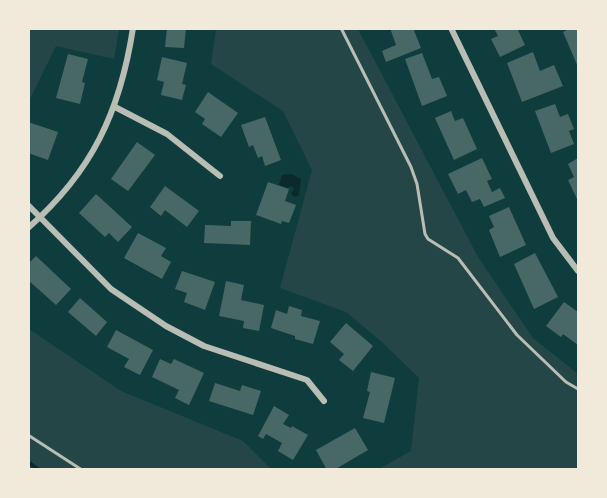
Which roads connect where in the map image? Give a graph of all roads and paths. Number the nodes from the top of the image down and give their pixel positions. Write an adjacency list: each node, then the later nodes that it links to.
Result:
1 (133, 28): 4 (street)
2 (341, 28): 10 (lane)
3 (451, 28): 9 (street)
4 (115, 107): 5 (street); 7 (street)
5 (220, 176)
6 (28, 205): 7 (street)
7 (41, 217): 8 (street); 11 (street)
8 (28, 228)
9 (579, 272)
10 (579, 389)
11 (324, 401)
12 (28, 435): 13 (lane)
13 (82, 470)

